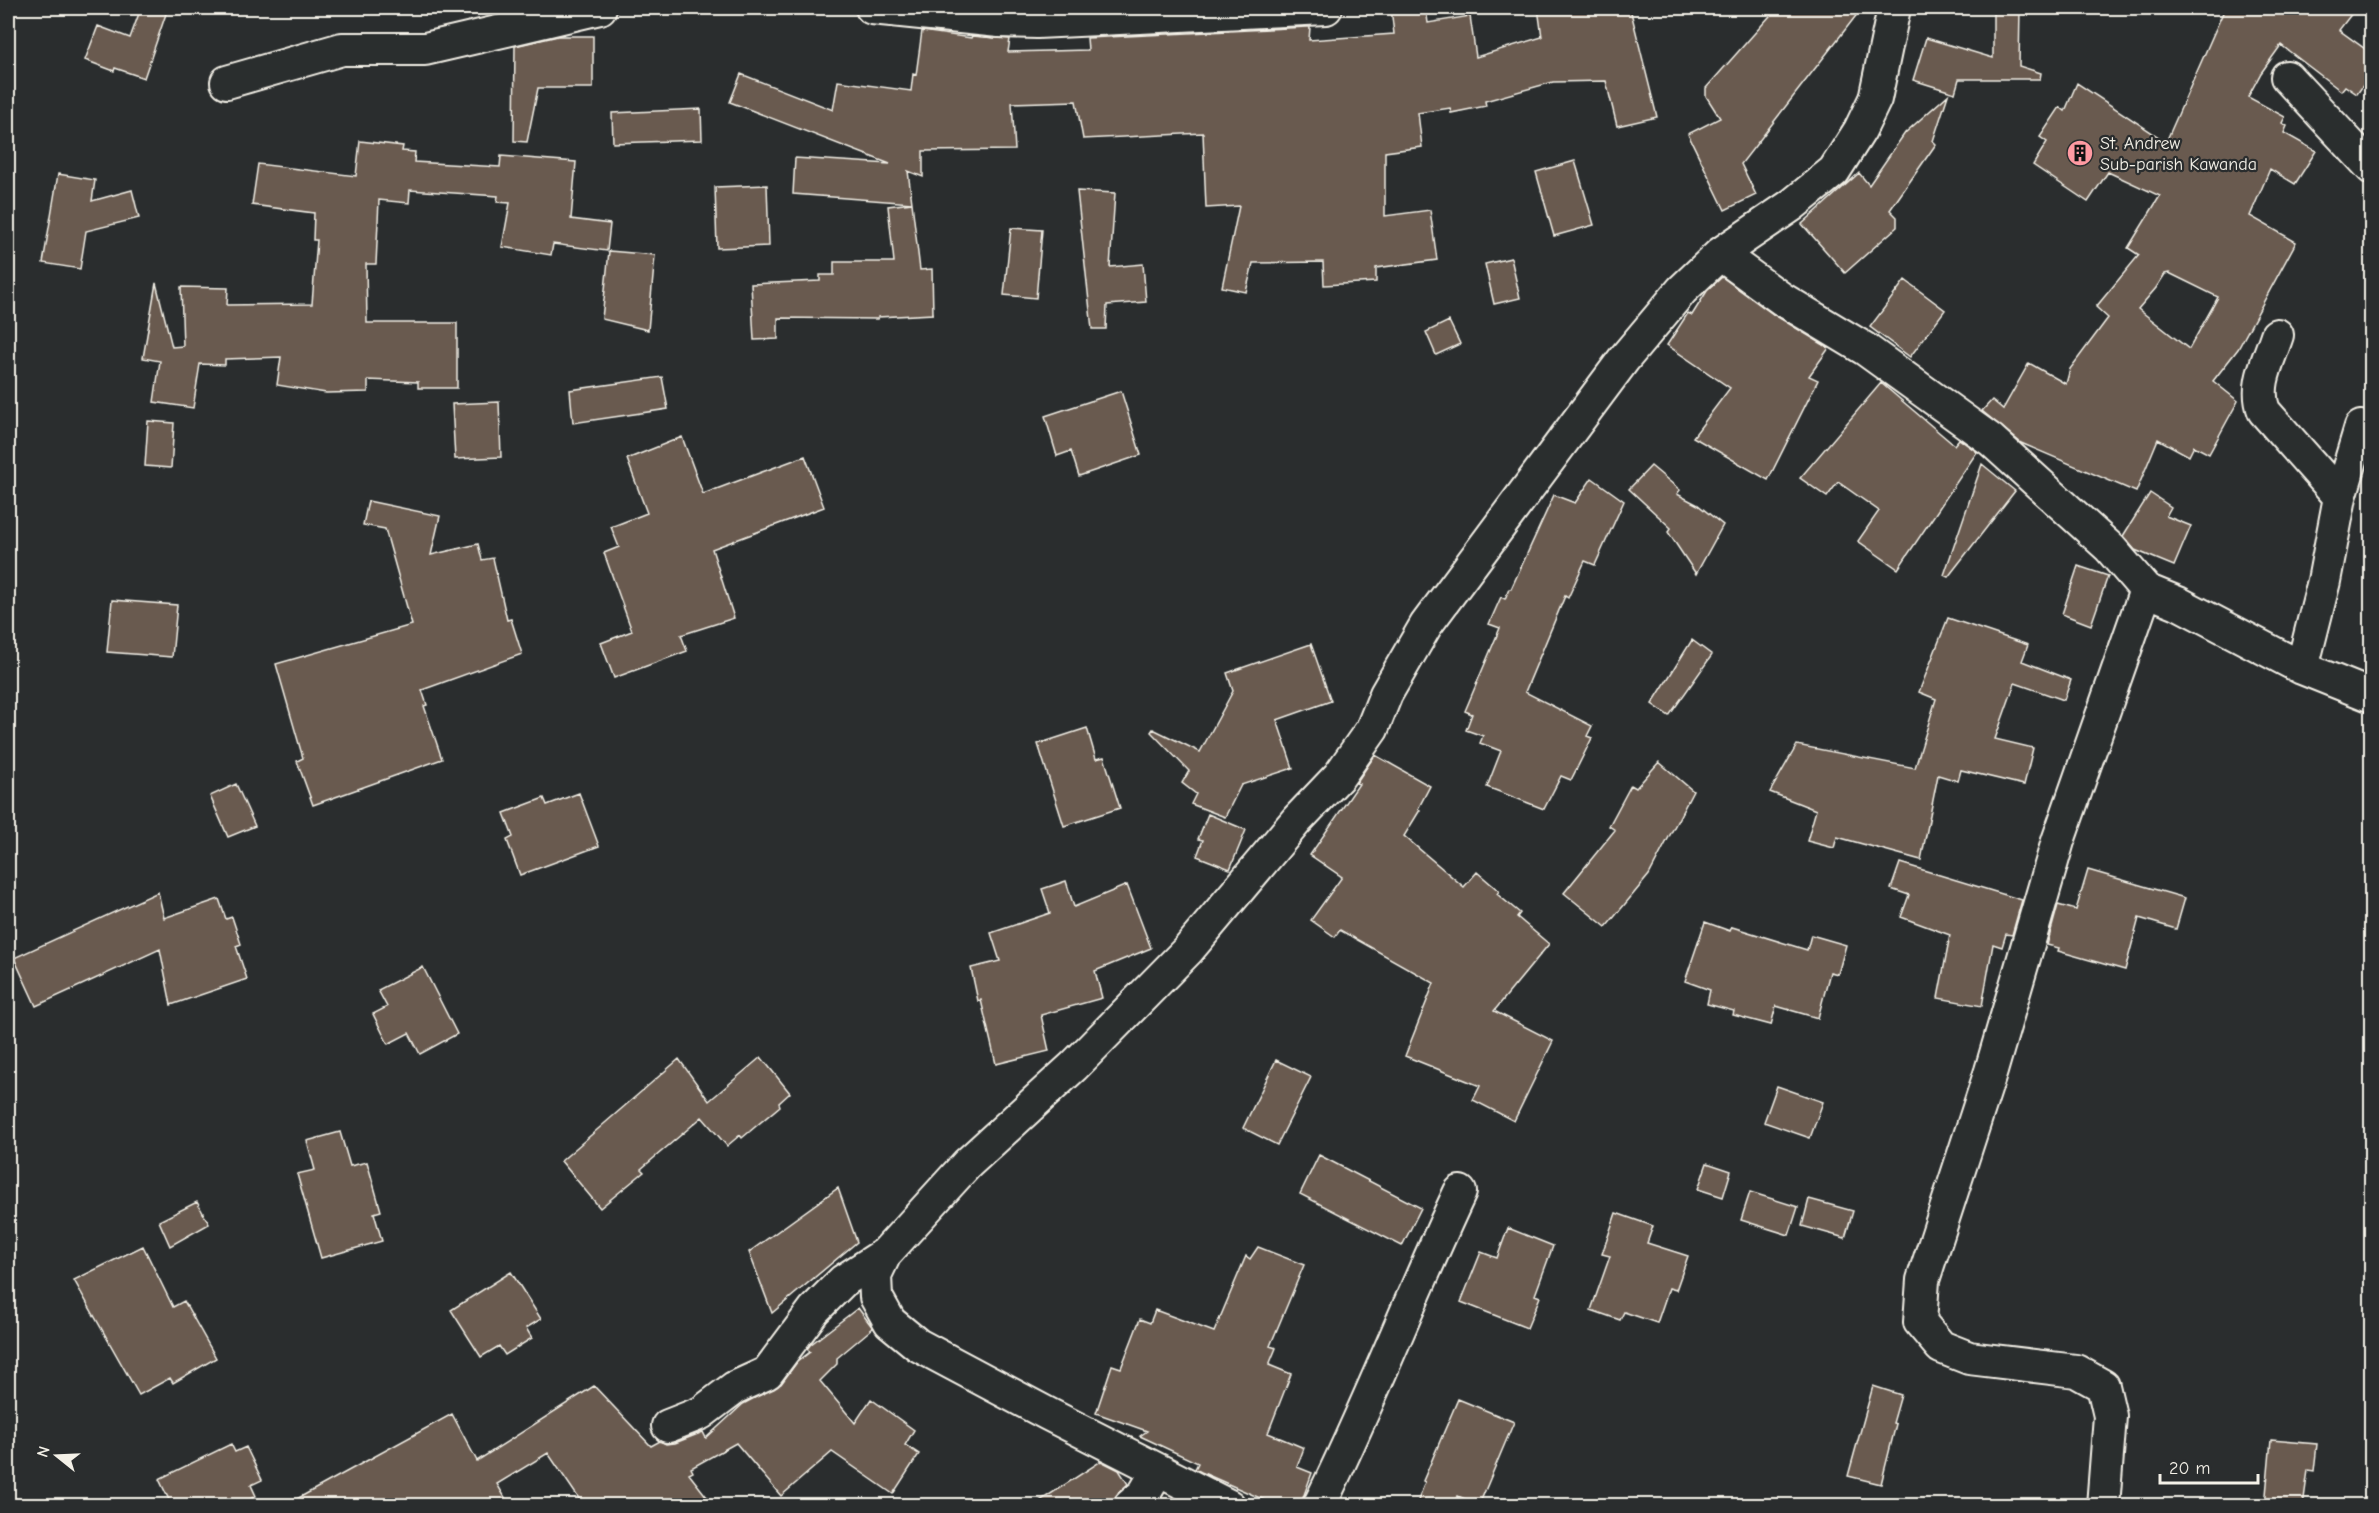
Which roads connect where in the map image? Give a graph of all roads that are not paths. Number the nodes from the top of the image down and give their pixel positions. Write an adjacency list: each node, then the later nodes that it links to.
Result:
1 (600, 8): 6 (street)
2 (872, 8): 3 (street)
3 (1326, 8)
4 (1894, 8): 8 (street)
5 (2286, 76): 7 (street)
6 (227, 82)
7 (2372, 168)
8 (1720, 254): 12 (street); 16 (street)
9 (2277, 335): 11 (street)
10 (2361, 427): 11 (street)
11 (2340, 497): 13 (street)
12 (2146, 590): 13 (street); 22 (street)
13 (2302, 668): 14 (street)
14 (2372, 696)
15 (1460, 1192): 21 (street)
16 (885, 1254): 17 (street); 18 (street)
17 (668, 1426)
18 (1158, 1470): 19 (street); 20 (street)
19 (1130, 1506)
20 (1229, 1506)
21 (1319, 1506)
22 (2103, 1506)

